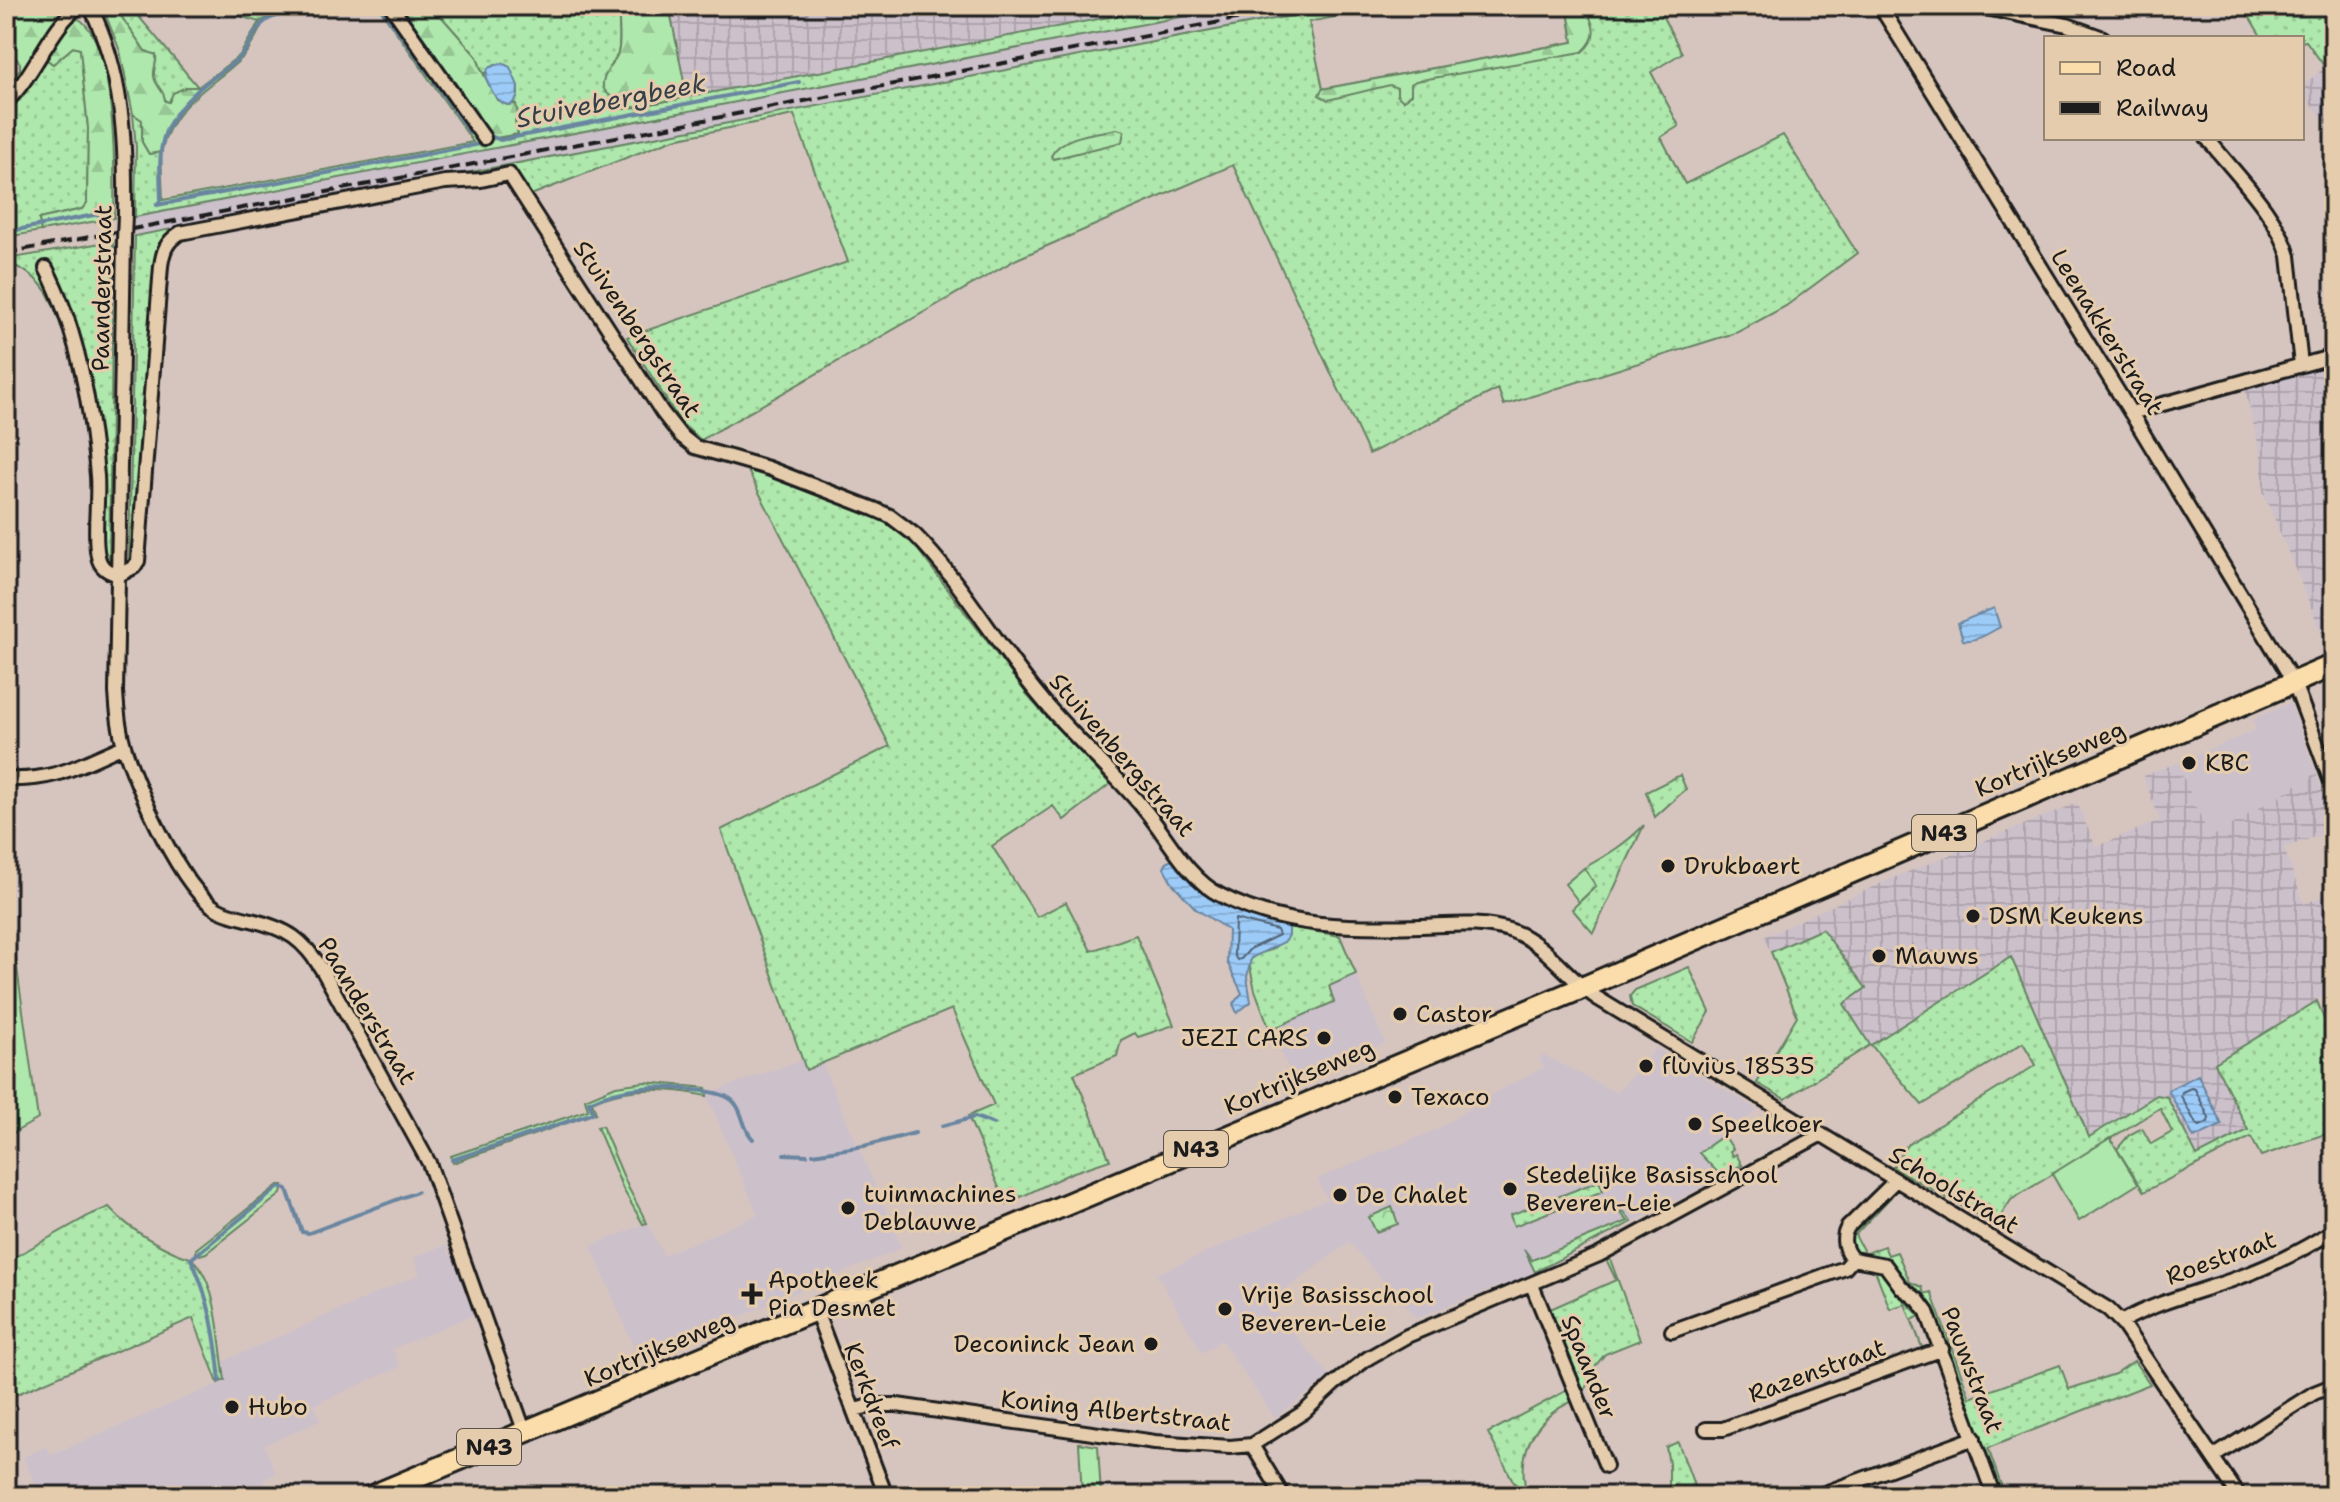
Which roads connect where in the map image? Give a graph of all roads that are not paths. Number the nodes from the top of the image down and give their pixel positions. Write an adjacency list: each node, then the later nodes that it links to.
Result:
1 (79, 6): 7 (street)
2 (90, 6): 14 (street, Paanderstraat, bridge)
3 (391, 6): 8 (street)
4 (1880, 6): 13 (street, Leenakkerstraat)
5 (1977, 6): 6 (street)
6 (2097, 36)
7 (6, 102)
8 (484, 138)
9 (2209, 140): 12 (street)
10 (46, 268): 14 (street, Paanderstraat)
11 (2334, 356): 12 (street)
12 (2301, 365): 13 (street)
13 (2131, 413): 16 (street, Leenakkerstraat)
14 (119, 575): 17 (street, Paanderstraat); 20 (street, Stuivenbergstraat)
15 (2334, 665): 16 (main road, Kortrijkseweg / N43)
16 (2294, 683): 19 (street, Leenakkerstraat); 20 (main road, Kortrijkseweg / N43)
17 (124, 746): 18 (street); 33 (street, Paanderstraat)
18 (6, 779)
19 (2334, 790)
20 (1582, 988): 21 (street, Schoolstraat); 26 (main road, Kortrijkseweg / N43)
21 (1820, 1135): 22 (street, Schoolstraat); 25 (street, Koning Albertstraat)
22 (1895, 1181): 24 (street); 27 (street, Schoolstraat)
23 (2334, 1230): 27 (street, Roestraat)
24 (1853, 1259): 28 (street); 29 (street, Pauwstraat)
25 (1532, 1285): 35 (street, Koning Albertstraat); 37 (street, Spaander)
26 (816, 1311): 31 (street, Kerkdreef); 33 (main road, Kortrijkseweg / N43)
27 (2121, 1322): 36 (street, Schoolstraat)
28 (1672, 1331)
29 (1942, 1349): 32 (street, Razenstraat); 34 (street, Pauwstraat)
30 (2334, 1385): 36 (street)
31 (854, 1410): 35 (street, Koning Albertstraat); 39 (street, Kerkdreef)
32 (1706, 1429)
33 (525, 1433): 38 (main road, Kortrijkseweg / N43)
34 (1974, 1438): 41 (street); 42 (street, Pauwstraat)
35 (1252, 1445): 40 (street)
36 (2213, 1457): 43 (street, Schoolstraat)
37 (1606, 1466)
38 (372, 1496)
39 (886, 1496)
40 (1283, 1496)
41 (1817, 1496)
42 (1994, 1496)
43 (2239, 1496)

